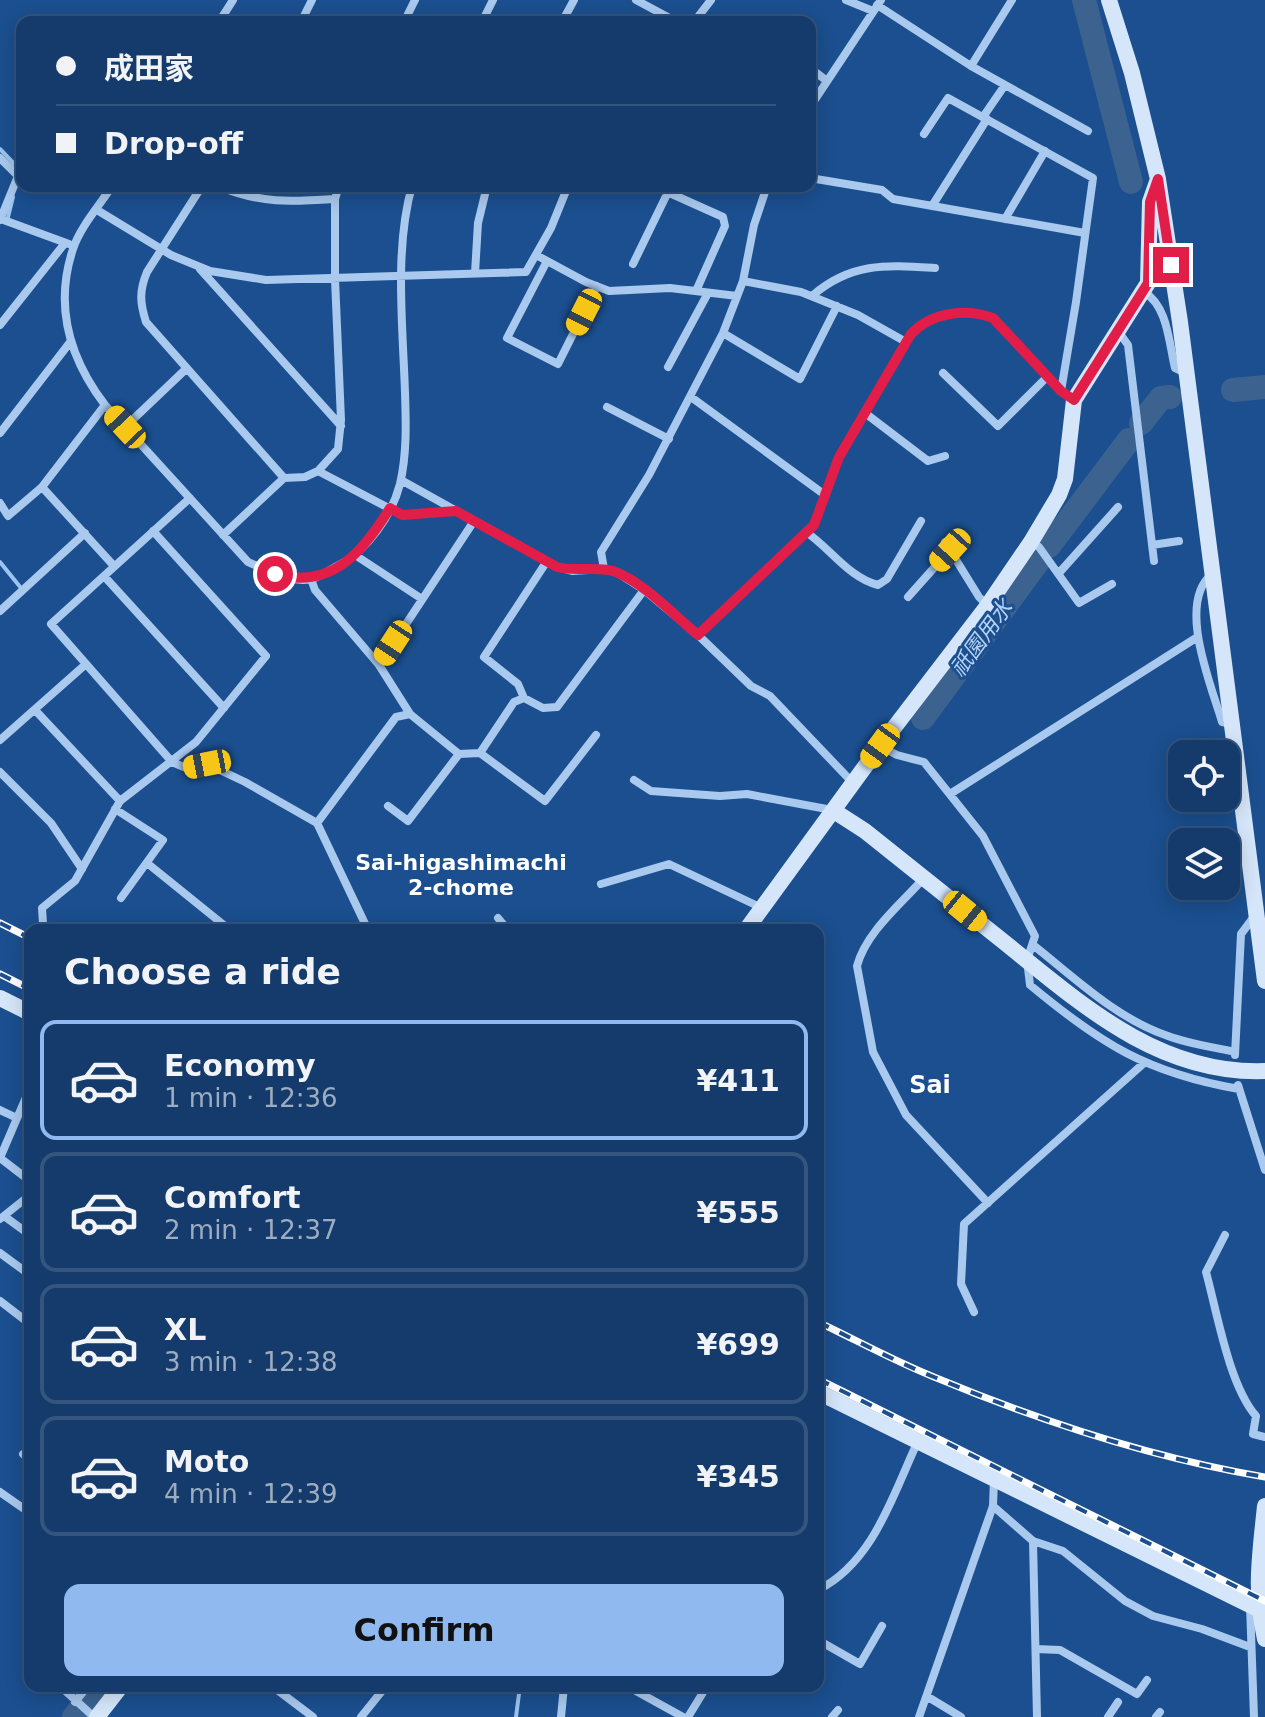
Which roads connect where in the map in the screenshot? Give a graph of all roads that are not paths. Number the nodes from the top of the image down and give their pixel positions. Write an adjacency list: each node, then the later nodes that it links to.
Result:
1 (636, 0): 7 (street)
2 (711, 0): 8 (street)
3 (846, 0): 6 (street)
4 (1012, 0): 9 (street)
5 (1109, 0): 19 (street)
6 (877, 6): 9 (street); 11 (street)
7 (666, 16)
8 (699, 16)
9 (971, 66): 12 (street)
10 (816, 73): 11 (street)
11 (827, 81): 13 (street)
12 (1005, 85): 14 (street); 15 (street)
13 (816, 98)
14 (985, 118): 16 (street); 17 (street); 31 (street)
15 (1088, 131)
16 (924, 134)
17 (1045, 151): 34 (street); 35 (street)
18 (816, 179): 31 (street)
19 (1158, 179): 49 (street); 62 (street)
20 (16, 183): 33 (street)
21 (108, 192): 32 (street)
22 (198, 192): 37 (street)
23 (234, 192): 30 (street)
24 (337, 192): 30 (street)
25 (410, 192): 44 (street)
26 (486, 192): 43 (street)
27 (566, 192): 38 (street)
28 (668, 192): 40 (street); 48 (street)
29 (765, 192): 46 (street)
30 (335, 199): 45 (street)
31 (932, 206): 34 (street)
32 (97, 210): 36 (street); 37 (street)
33 (1, 219): 36 (street)
34 (1005, 219): 35 (street)
35 (1085, 233): 64 (street)
36 (69, 244): 54 (street); 57 (street)
37 (162, 250): 41 (street); 60 (street)
38 (536, 255): 39 (street); 43 (street)
39 (547, 261): 47 (street); 47 (street)
40 (633, 264)
41 (198, 266): 45 (street); 69 (street)
42 (935, 268): 52 (street)
43 (475, 273): 44 (street)
44 (402, 276): 45 (street); 76 (street)
45 (335, 279): 69 (street)
46 (743, 281): 51 (street); 52 (street)
47 (597, 286): 48 (street)
48 (696, 291): 50 (street)
49 (1144, 292): 55 (street); 62 (street)
50 (708, 293): 51 (street); 59 (street)
51 (737, 296): 56 (street)
52 (812, 296): 53 (street)
53 (837, 306): 56 (street); 58 (street)
54 (0, 325)
55 (1118, 331): 64 (street); 92 (street)
56 (723, 333): 65 (street)
57 (71, 341): 66 (street); 71 (street)
58 (906, 342): 63 (street); 68 (street)
59 (668, 367)
60 (187, 368): 70 (street); 75 (street)
61 (943, 373): 63 (street)
62 (1187, 374): 99 (street)
63 (1047, 377): 64 (street)
64 (1067, 395): 91 (street)
65 (691, 397): 72 (street); 78 (street)
66 (105, 405): 70 (street); 77 (street)
67 (607, 407): 72 (street)
68 (865, 413): 73 (street); 78 (street)
69 (341, 426): 74 (street)
70 (125, 427): 79 (street)
71 (0, 433)
72 (669, 439): 97 (street)
73 (945, 456)
74 (318, 471): 75 (street); 82 (street)
75 (284, 478): 89 (street)
76 (401, 480): 82 (street); 83 (street)
77 (42, 487): 80 (street); 88 (street)
78 (825, 495): 87 (street)
79 (190, 498): 86 (street); 89 (street)
80 (0, 503)
81 (1118, 507): 98 (street)
82 (390, 508): 83 (street); 93 (street)
83 (456, 511): 84 (street)
84 (474, 521): 94 (street); 105 (street)
85 (921, 521): 87 (street)
86 (153, 531): 96 (street); 113 (street)
87 (806, 532): 108 (street)
88 (85, 533): 96 (street); 107 (street)
89 (223, 535): 101 (street)
90 (1179, 541): 92 (street)
91 (1031, 542): 98 (street); 106 (street)
92 (1152, 545): 95 (street)
93 (355, 555): 101 (street); 105 (street)
94 (547, 561): 97 (street); 112 (street)
95 (1154, 561)
96 (114, 566): 100 (street)
97 (604, 569): 103 (street)
98 (1059, 573): 102 (street)
99 (1212, 574): 109 (street); 116 (street)
100 (104, 576): 110 (street); 113 (street)
101 (311, 579): 111 (street)
102 (1112, 584)
103 (644, 590): 108 (street); 112 (street)
104 (908, 597): 106 (street)
105 (422, 599): 111 (street)
106 (988, 605): 119 (street)
107 (0, 611)
108 (698, 635): 125 (street)
109 (1196, 638): 116 (street); 126 (street)
110 (86, 664): 114 (street); 122 (street)
111 (379, 665): 115 (street)
112 (524, 698): 120 (street)
113 (224, 708): 122 (street)
114 (35, 710): 118 (street); 127 (street)
115 (410, 714): 121 (street); 130 (street)
116 (1233, 725): 137 (street)
117 (596, 735): 120 (street)
118 (0, 740)
119 (880, 746): 125 (street); 126 (street)
120 (480, 753): 121 (street)
121 (459, 754): 128 (street)
122 (172, 762): 127 (street); 130 (street)
123 (0, 772): 132 (street)
124 (634, 780): 129 (street)
125 (853, 783): 129 (street)
126 (950, 794): 144 (street)
127 (118, 805): 131 (street); 132 (street)
128 (388, 806)
129 (834, 811): 133 (street); 136 (street)
130 (317, 823): 141 (street)
131 (147, 863): 135 (street); 140 (street)
132 (82, 869): 139 (street)
133 (924, 878): 144 (street); 157 (street)
134 (601, 884): 136 (street)
135 (121, 898)
136 (762, 909): 143 (street)
137 (1256, 913): 144 (street); 145 (street)
138 (498, 918): 142 (street)
139 (43, 924)
140 (223, 924)
141 (365, 924)
142 (503, 924)
143 (751, 924)
144 (1030, 953): 148 (street); 149 (street)
145 (1265, 981)
146 (0, 998): 147 (street)
147 (24, 1010)
148 (1144, 1063): 154 (street); 157 (street)
149 (1265, 1071)
150 (24, 1102): 152 (street)
151 (0, 1110): 152 (street)
152 (17, 1118): 153 (street)
153 (0, 1158): 155 (street)
154 (1265, 1170)
155 (24, 1176)
156 (24, 1200): 158 (street)
157 (988, 1203): 164 (street)
158 (2, 1217): 159 (street)
159 (24, 1231)
160 (1225, 1235): 167 (street)
161 (0, 1253): 162 (street)
162 (24, 1271)
163 (0, 1301): 165 (street)
164 (974, 1312)
165 (24, 1319)
166 (824, 1395): 168 (street)
167 (1265, 1437)
168 (918, 1441): 169 (street); 175 (street)
169 (994, 1478): 171 (street); 176 (street)
170 (0, 1492): 173 (street)
171 (993, 1506): 174 (street); 190 (street)
172 (1265, 1506): 176 (street)
173 (24, 1509)
174 (1033, 1541): 179 (street); 180 (street)
175 (824, 1586)
176 (1254, 1606): 179 (street)
177 (882, 1626): 178 (street)
178 (824, 1643)
179 (1257, 1643): 202 (street)
180 (1036, 1649): 181 (street); 200 (street)
181 (1147, 1680)
182 (67, 1692): 191 (street)
183 (84, 1692): 191 (street)
184 (115, 1692): 193 (street)
185 (280, 1692): 194 (street)
186 (381, 1692): 195 (street)
187 (563, 1692): 196 (street)
188 (638, 1692): 197 (street)
189 (703, 1692): 197 (street)
190 (928, 1697): 198 (street); 199 (street)
191 (76, 1702): 193 (street)
192 (1118, 1702): 201 (street)
193 (93, 1715)
194 (313, 1717)
195 (361, 1717)
196 (561, 1717)
197 (686, 1717)
198 (919, 1717)
199 (961, 1717)
200 (1037, 1717)
201 (1108, 1717)
202 (1254, 1717)

